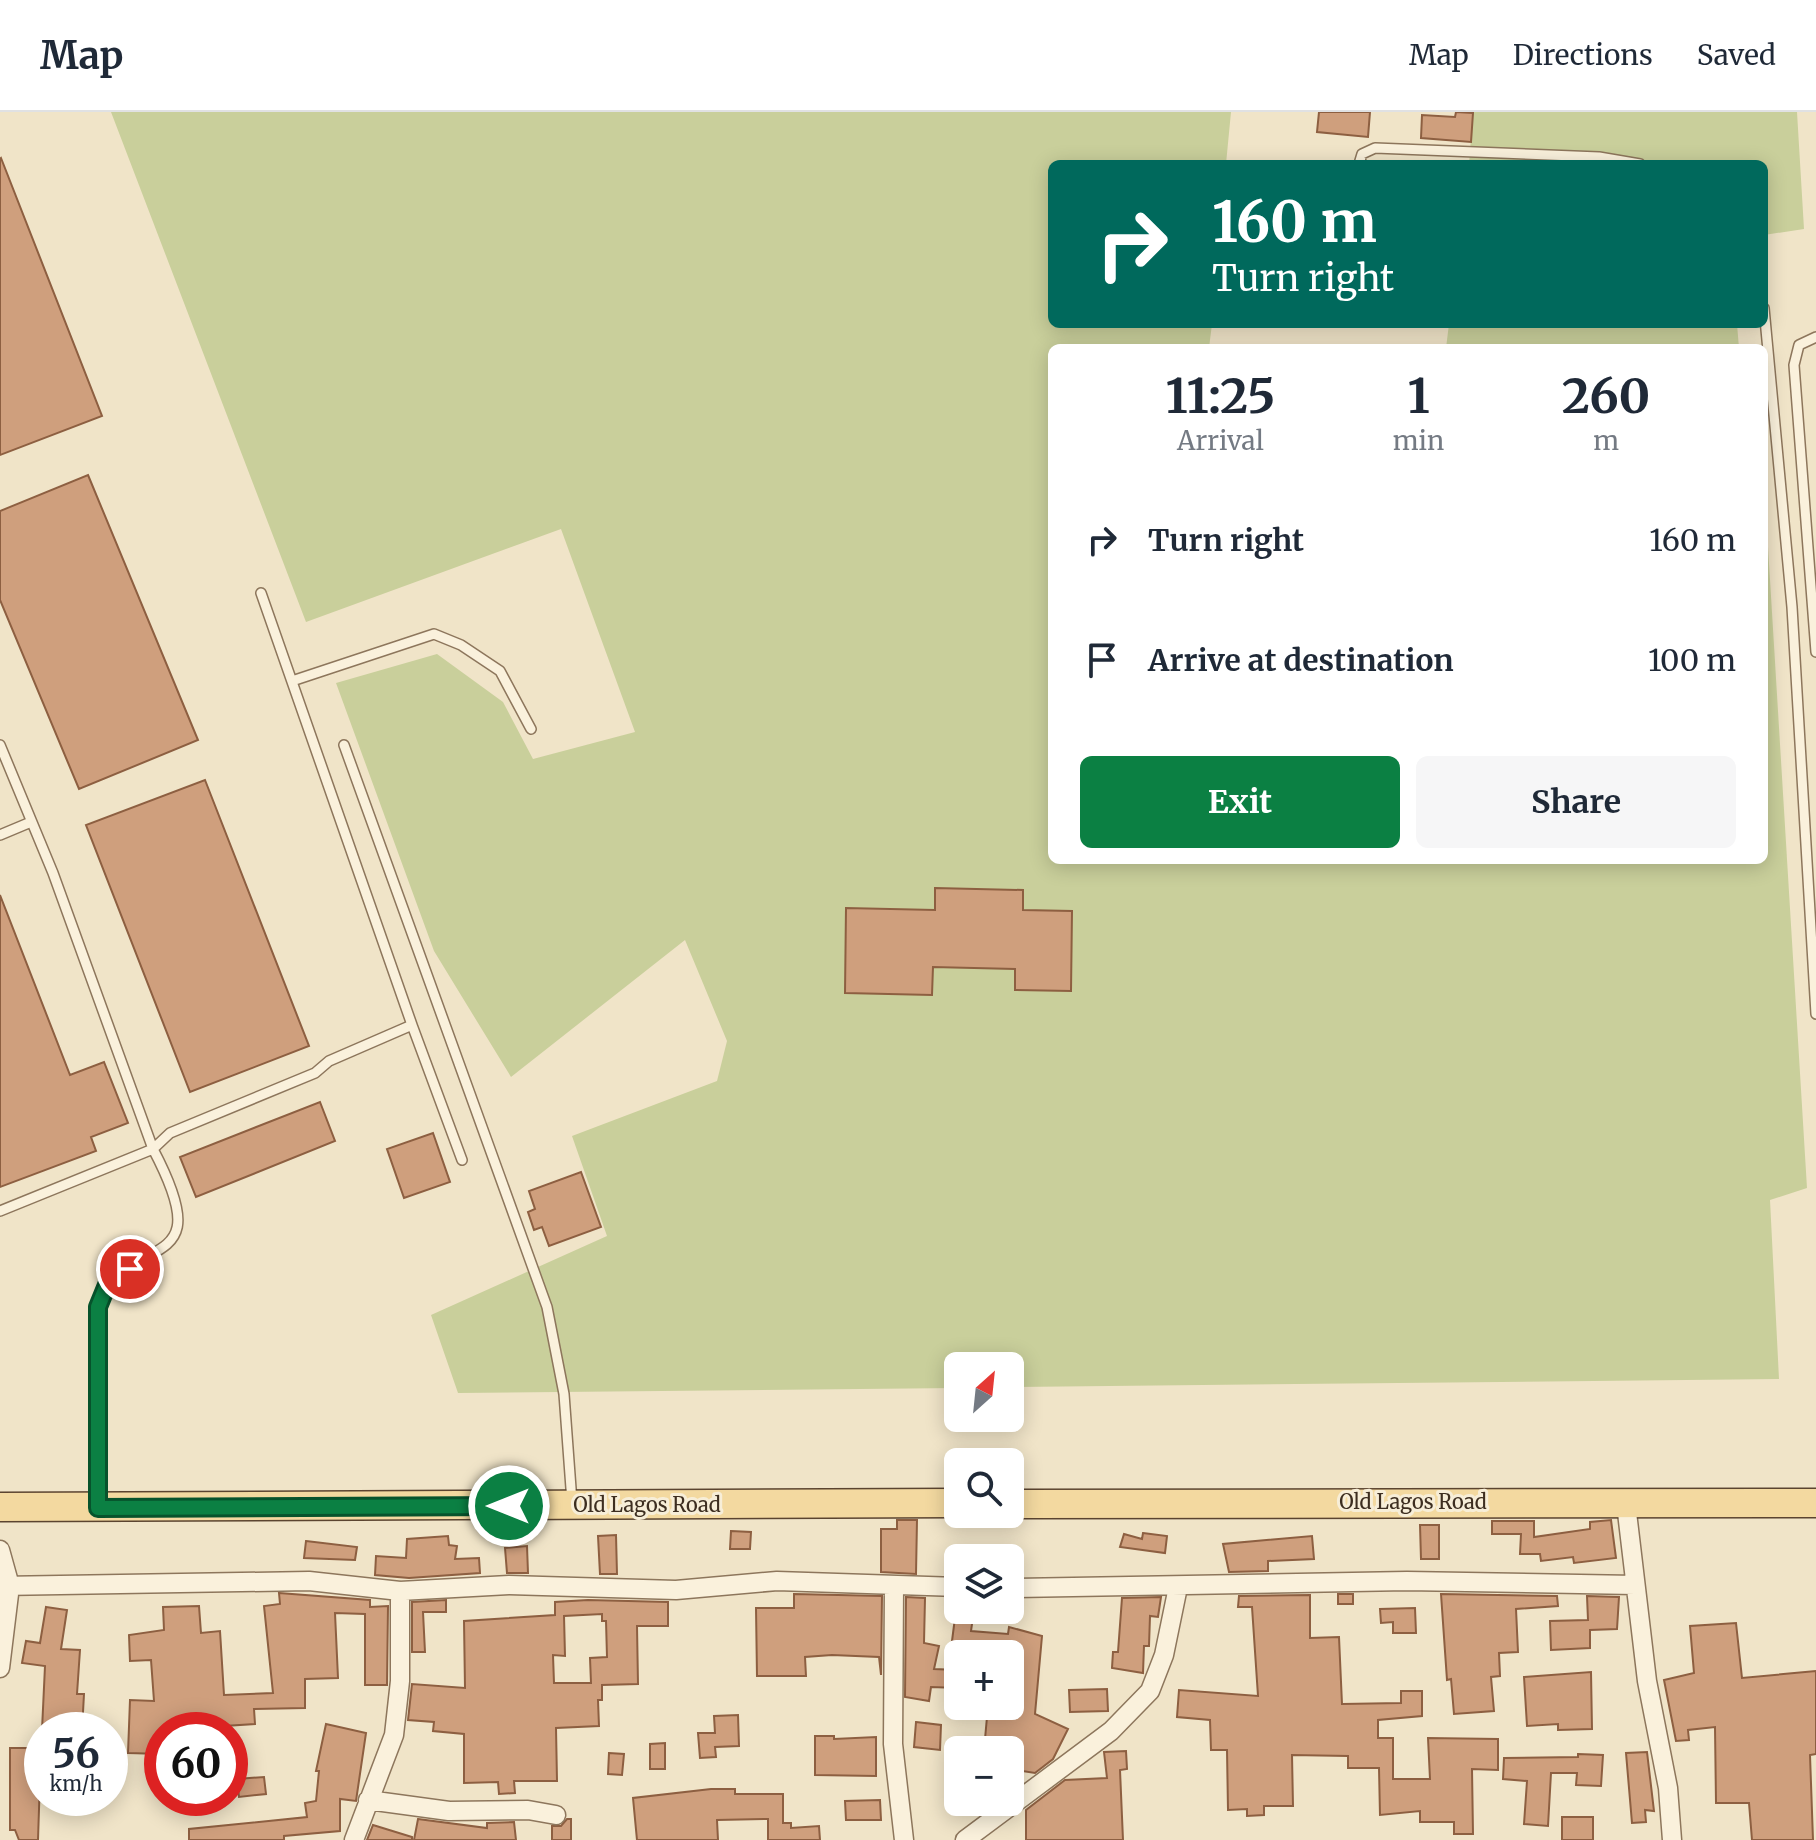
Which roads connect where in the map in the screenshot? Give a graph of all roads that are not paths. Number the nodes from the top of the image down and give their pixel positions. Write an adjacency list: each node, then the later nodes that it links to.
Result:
1 (1360, 160): 2 (lane)
2 (1617, 160)
3 (1816, 337): 6 (lane)
4 (1768, 351): 13 (lane)
5 (261, 593): 7 (lane)
6 (1816, 652)
7 (292, 681): 8 (lane); 14 (lane)
8 (531, 729)
9 (0, 745): 11 (lane)
10 (344, 745): 22 (lane)
11 (31, 822): 12 (lane); 15 (lane)
12 (0, 835)
13 (1816, 1014)
14 (412, 1025): 15 (lane); 16 (lane)
15 (153, 1149): 17 (lane); 24 (lane)
16 (462, 1160)
17 (0, 1211)
18 (944, 1503): 22 (main road, Old Lagos Road)
19 (1816, 1503): 21 (main road, Old Lagos Road)
20 (1024, 1504): 21 (main road, Old Lagos Road)
21 (1626, 1504): 26 (street)
22 (572, 1505): 24 (main road, Old Lagos Road)
23 (0, 1507): 24 (main road, Old Lagos Road)
24 (98, 1508)
25 (0, 1550): 27 (street)
26 (1635, 1585): 30 (street); 39 (street)
27 (5, 1586): 32 (street); 33 (street)
28 (894, 1586): 29 (street); 32 (street); 37 (street)
29 (944, 1587)
30 (1178, 1587): 31 (street); 38 (street)
31 (1024, 1588)
32 (400, 1591): 34 (street)
33 (0, 1668)
34 (368, 1800): 35 (street); 36 (street)
35 (556, 1815)
36 (354, 1840)
37 (904, 1840)
38 (965, 1840)
39 (1672, 1840)

